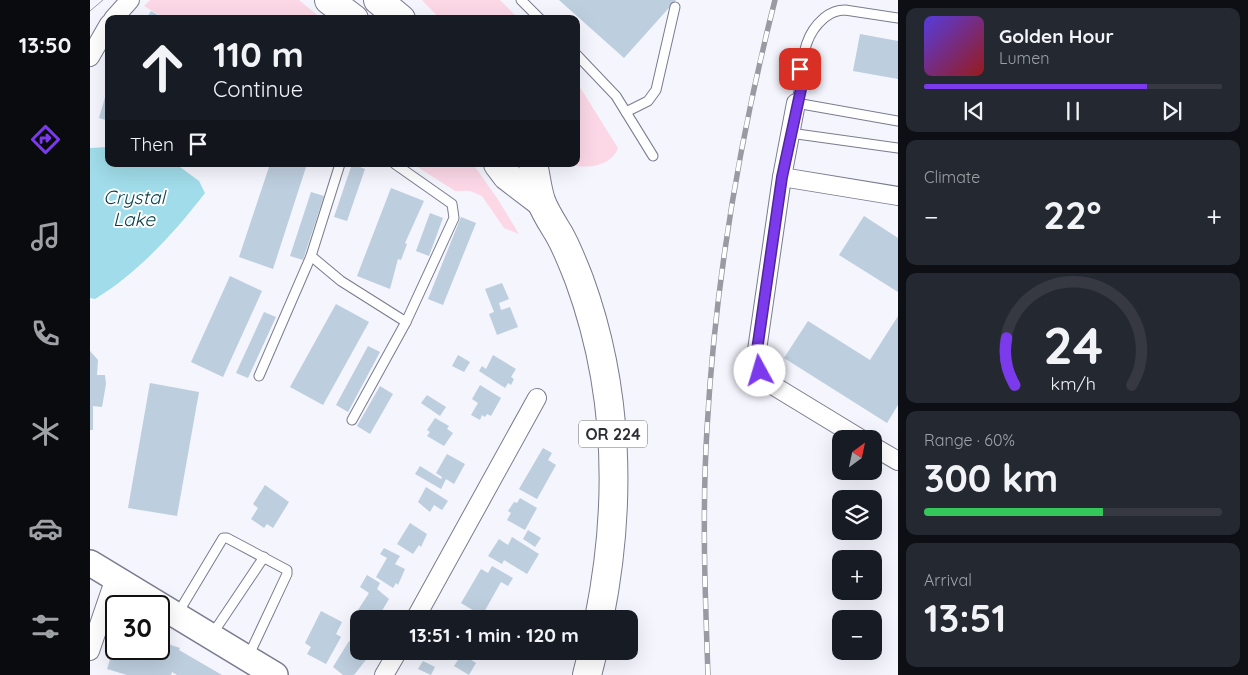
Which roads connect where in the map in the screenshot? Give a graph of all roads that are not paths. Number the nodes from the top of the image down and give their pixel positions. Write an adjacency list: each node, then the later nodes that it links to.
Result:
1 (130, 0): 6 (street)
2 (330, 0): 7 (highway)
3 (378, 0): 8 (highway)
4 (521, 0): 9 (lane)
5 (675, 7): 15 (lane)
6 (117, 15)
7 (349, 15)
8 (396, 15)
9 (536, 15)
10 (898, 18): 14 (lane)
11 (105, 32): 12 (street)
12 (90, 57)
13 (580, 58): 15 (lane)
14 (796, 103): 16 (lane); 17 (street)
15 (626, 112): 19 (lane)
16 (898, 121)
17 (790, 133): 18 (lane); 24 (street)
18 (898, 148)
19 (652, 156)
20 (339, 167): 27 (lane)
21 (399, 167): 28 (lane)
22 (500, 167): 26 (highway, OR 224)
23 (534, 167): 26 (highway, OR 224)
24 (782, 177): 25 (street); 32 (street)
25 (898, 196)
26 (541, 202): 39 (highway, OR 224)
27 (311, 256): 28 (lane); 29 (lane)
28 (406, 322): 31 (lane)
29 (258, 376)
30 (537, 398): 38 (street)
31 (352, 420)
32 (846, 430)
33 (882, 452): 34 (street)
34 (898, 461)
35 (264, 557): 40 (lane); 41 (lane); 43 (lane)
36 (90, 563): 37 (main road)
37 (115, 578): 40 (main road); 42 (street)
38 (421, 610)
39 (600, 610)
40 (176, 615): 41 (main road)
41 (211, 636): 43 (main road)
42 (90, 651)
43 (247, 658): 46 (main road)
44 (393, 660): 47 (street)
45 (591, 660): 48 (highway)
46 (275, 675)
47 (384, 675)
48 (587, 675)

